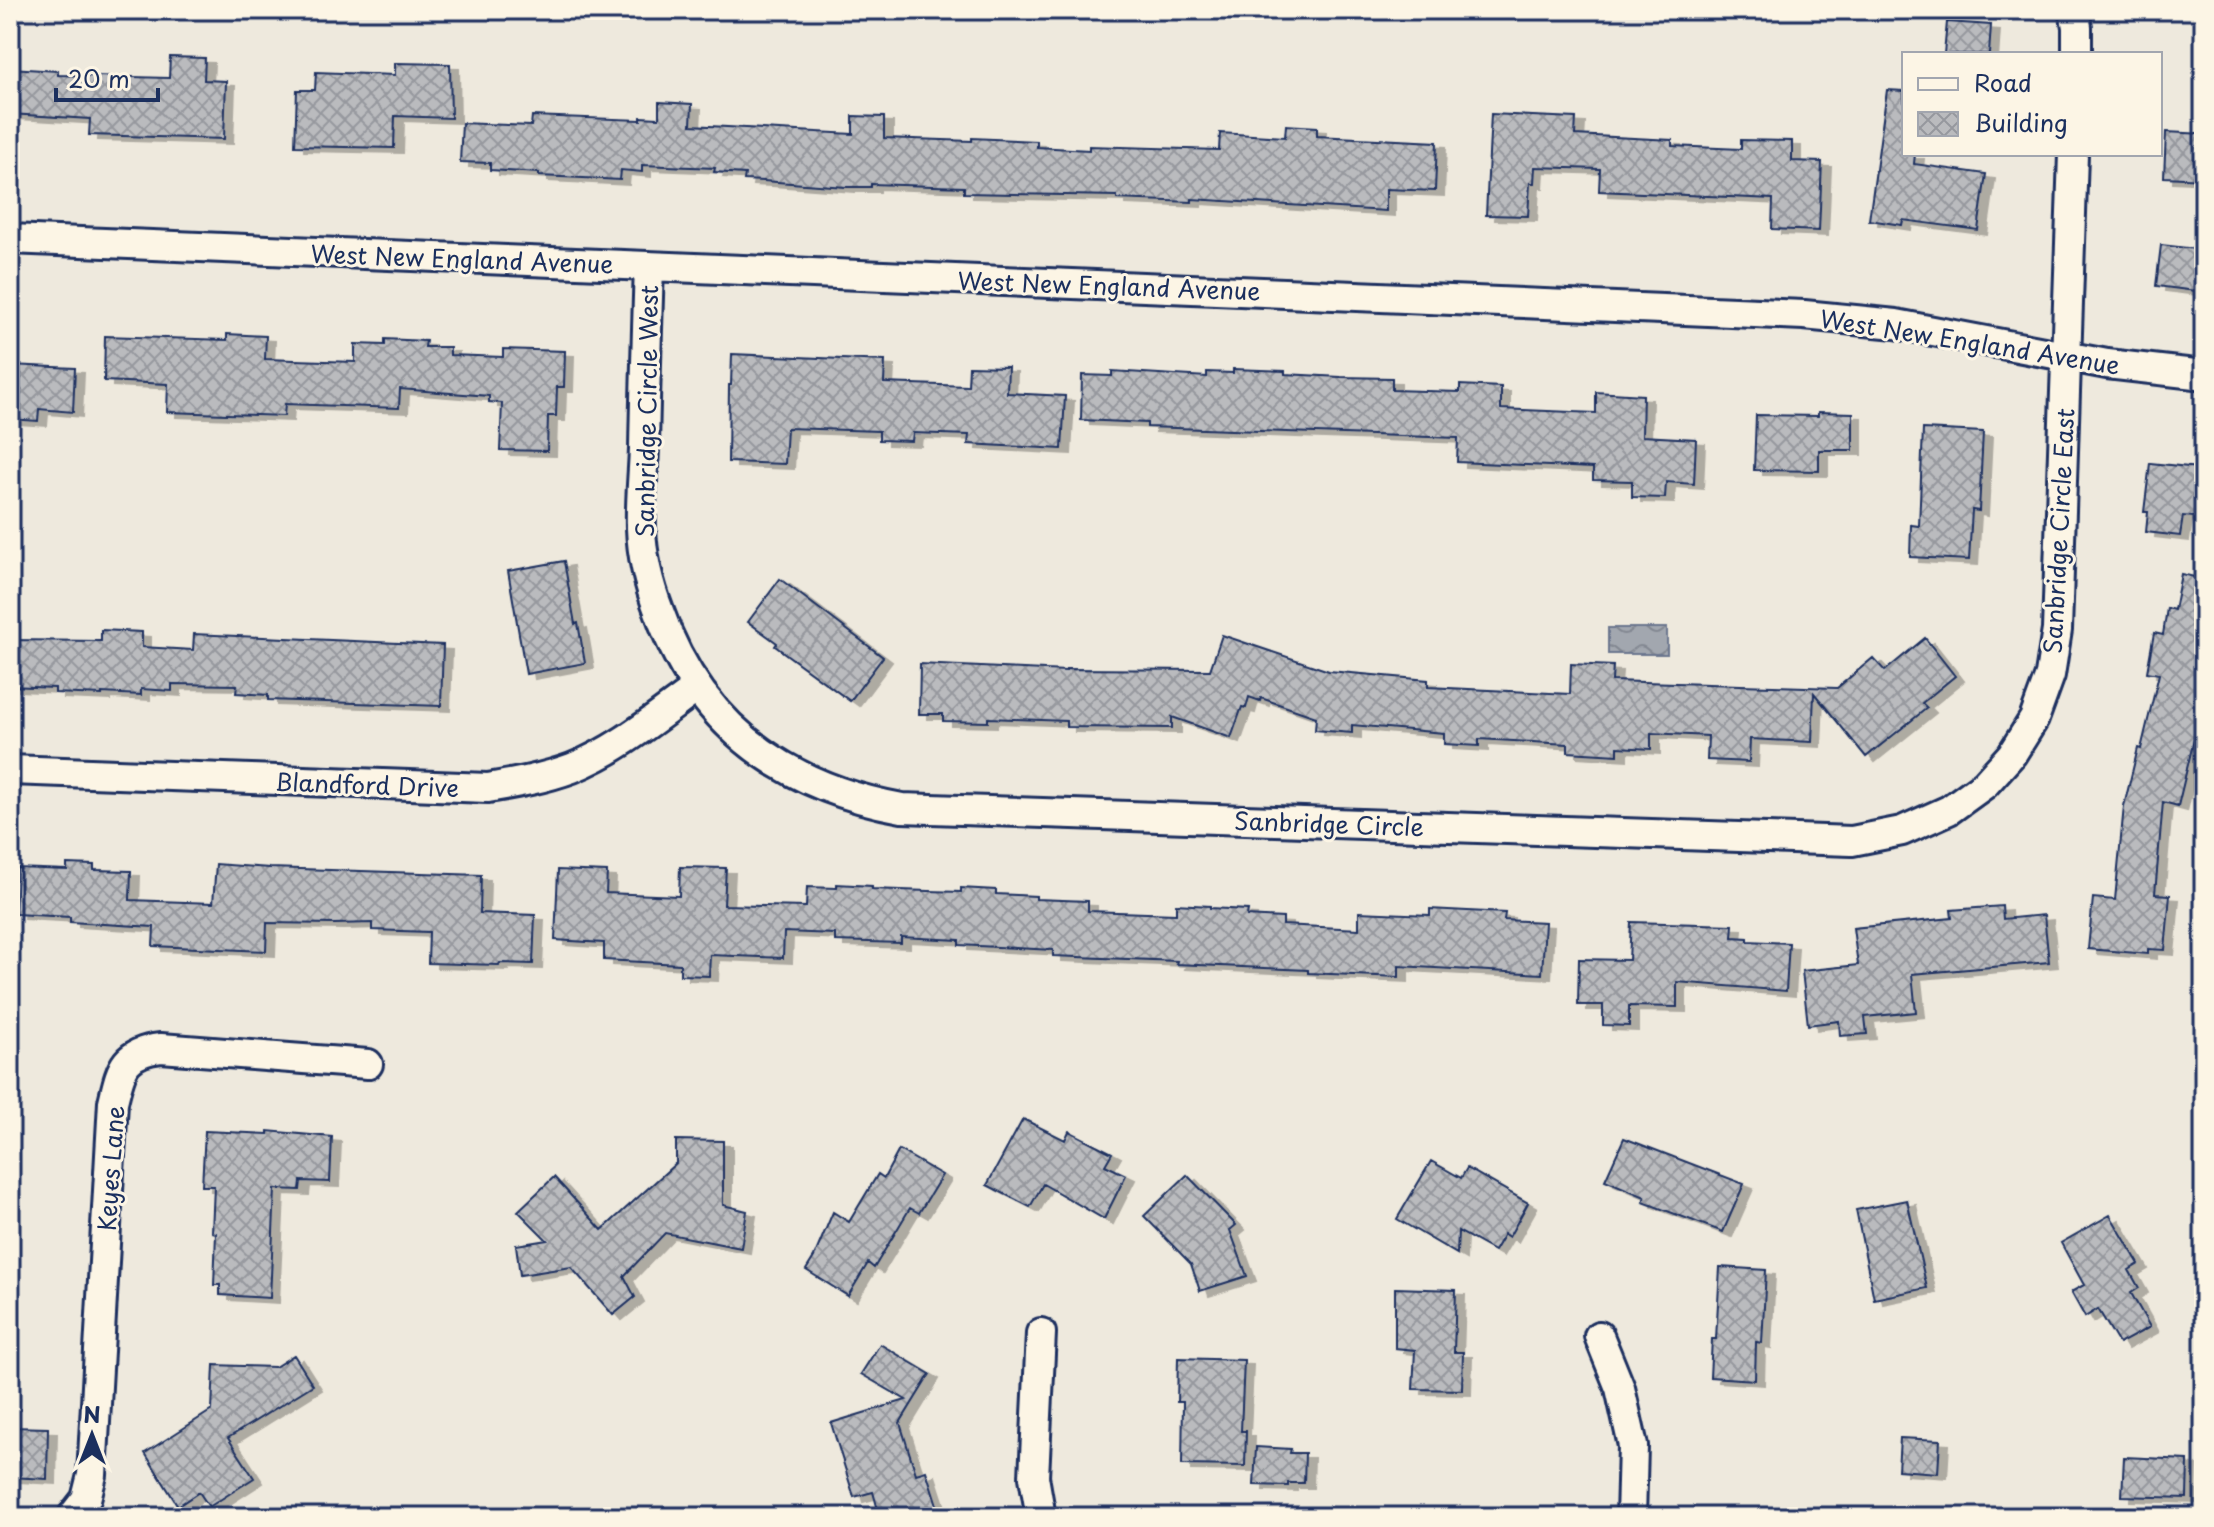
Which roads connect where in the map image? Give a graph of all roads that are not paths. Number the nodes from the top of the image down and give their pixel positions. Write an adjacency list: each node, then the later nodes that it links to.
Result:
1 (2074, 10): 2 (street)
2 (2077, 52)
3 (2073, 156): 6 (street, Sanbridge Circle East)
4 (10, 239): 5 (street, West New England Avenue)
5 (649, 266): 6 (street, West New England Avenue); 8 (street, Sanbridge Circle West)
6 (2066, 355): 7 (street, West New England Avenue); 10 (street, Sanbridge Circle East)
7 (2204, 375)
8 (697, 688): 9 (street, Blandford Drive); 10 (street, Sanbridge Circle)
9 (10, 770)
10 (1985, 784)
11 (368, 1064): 14 (street, Keyes Lane)
12 (1041, 1333): 15 (street)
13 (1599, 1336): 16 (street)
14 (72, 1517)
15 (1041, 1517)
16 (1631, 1517)

